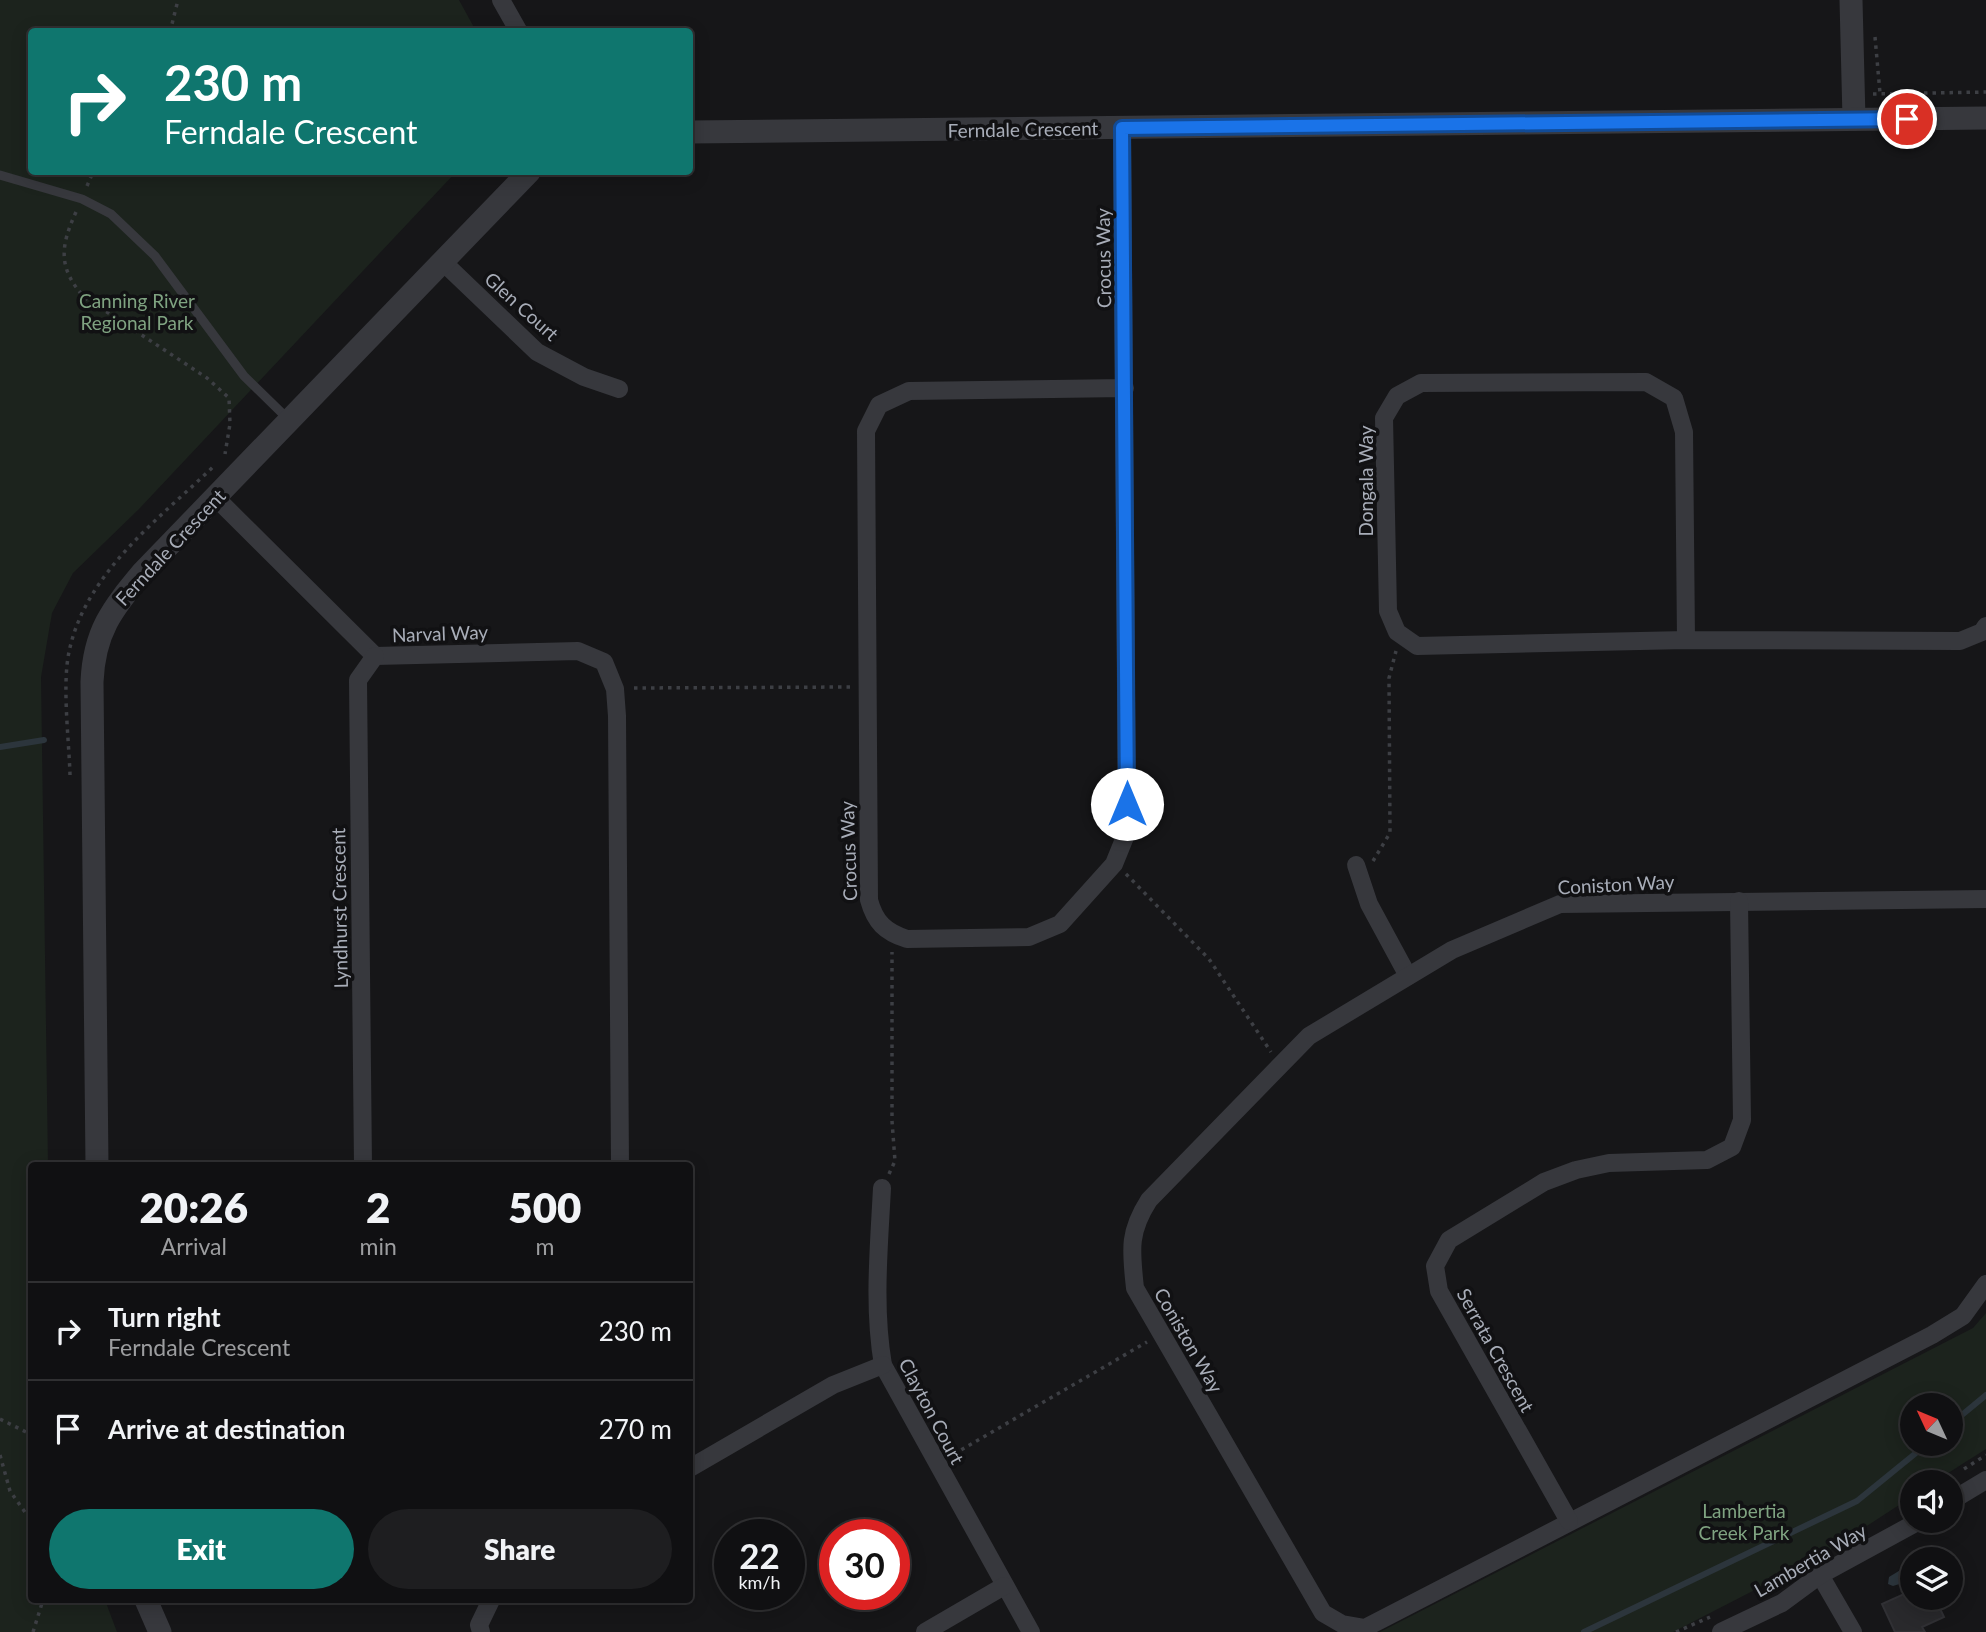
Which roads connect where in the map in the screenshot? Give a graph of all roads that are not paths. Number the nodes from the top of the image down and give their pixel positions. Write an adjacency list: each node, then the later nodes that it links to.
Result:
1 (501, 0): 3 (street)
2 (1851, 0): 5 (street)
3 (517, 28)
4 (1986, 118): 5 (street, Ferndale Crescent)
5 (1854, 119): 6 (street, Ferndale Crescent)
6 (1122, 128): 7 (street, Ferndale Crescent); 12 (street, Crocus Way)
7 (693, 132)
8 (0, 175): 13 (lane)
9 (526, 175): 10 (street, Ferndale Crescent)
10 (443, 262): 11 (street, Glen Court); 13 (street, Ferndale Crescent)
11 (619, 388)
12 (1125, 388): 12 (street, Crocus Way)
13 (290, 420): 14 (street, Ferndale Crescent)
14 (216, 498): 17 (street, Narval Way); 22 (street, Ferndale Crescent)
15 (1984, 629): 16 (street)
16 (1686, 640): 16 (street, Dongala Way)
17 (374, 656): 23 (street, Lyndhurst Crescent); 24 (street, Narval Way)
18 (1356, 865): 21 (street)
19 (1986, 899): 20 (street, Coniston Way)
20 (1739, 901): 21 (street, Coniston Way); 31 (street, Serrata Crescent)
21 (1408, 976): 31 (street, Coniston Way)
22 (97, 1162)
23 (363, 1162)
24 (620, 1162)
25 (882, 1188): 27 (street, Clayton Court)
26 (1986, 1284): 31 (street, Coniston Way)
27 (883, 1365): 28 (street); 34 (street, Clayton Court)
28 (693, 1466)
29 (1986, 1480): 30 (street)
30 (1963, 1494)
31 (1569, 1521)
32 (1900, 1531): 33 (street, Lambertia Way)
33 (1820, 1575): 41 (street, Lambertia Way); 42 (street)
34 (1004, 1586): 39 (street); 40 (street, Clayton Court)
35 (147, 1603): 37 (street)
36 (490, 1603): 38 (street)
37 (160, 1632)
38 (481, 1632)
39 (925, 1632)
40 (1031, 1632)
41 (1721, 1632)
42 (1853, 1632)

